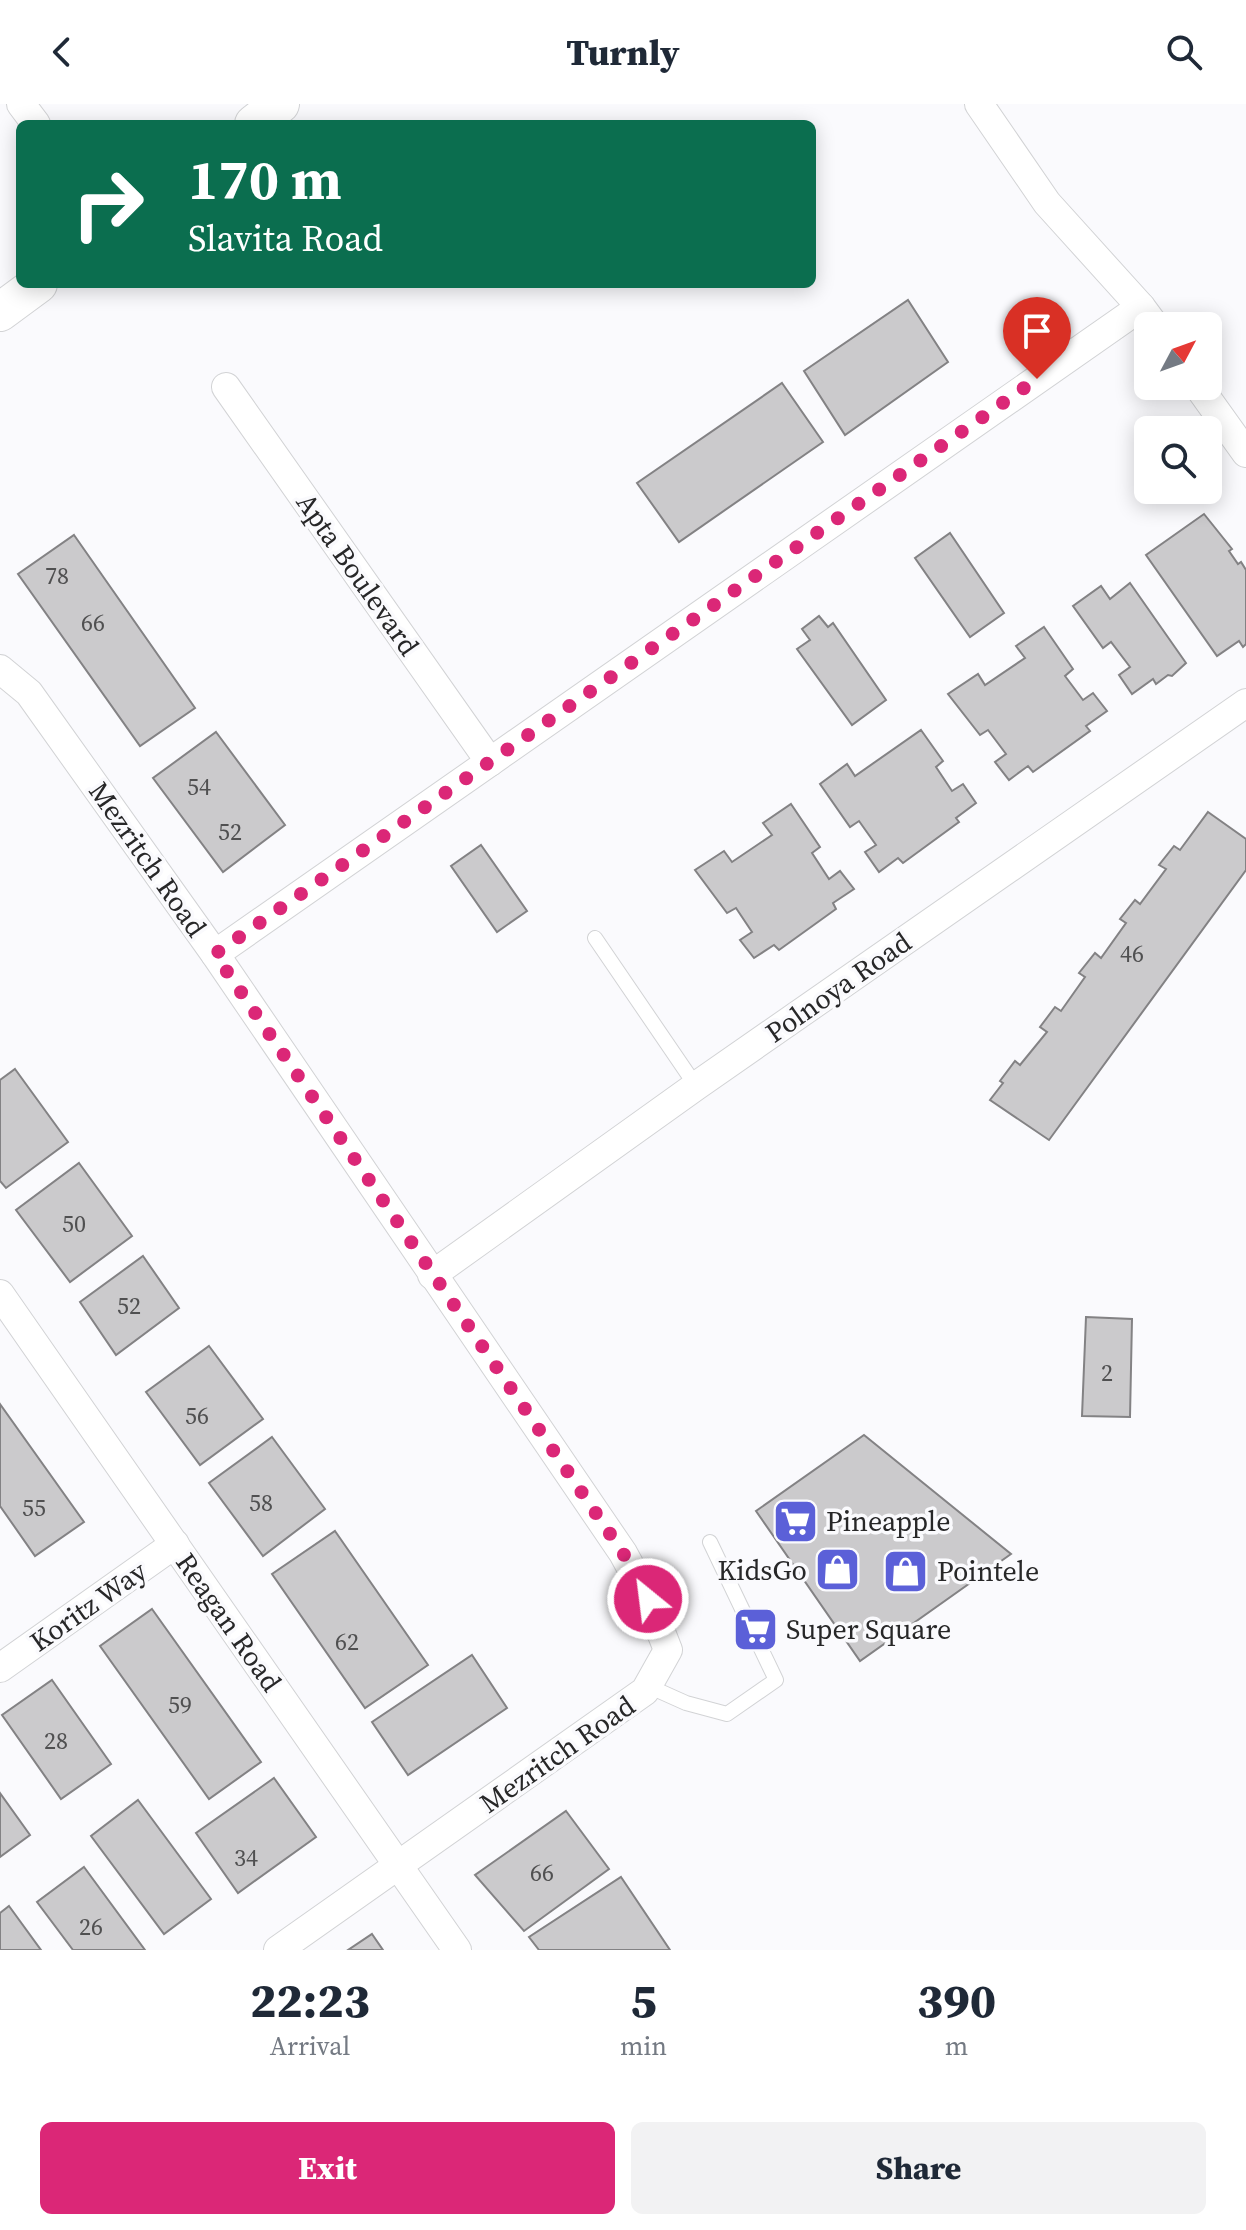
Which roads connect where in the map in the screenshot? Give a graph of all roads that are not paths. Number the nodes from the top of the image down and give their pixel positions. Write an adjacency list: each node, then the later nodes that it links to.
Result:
1 (280, 104): 3 (main road)
2 (979, 104): 6 (street)
3 (259, 120)
4 (33, 288): 5 (main road)
5 (0, 312)
6 (1144, 312)
7 (1134, 325): 13 (street)
8 (226, 387): 13 (street, Apta Boulevard)
9 (1208, 400): 10 (street)
10 (1246, 453)
11 (0, 669): 15 (street, Mezritch Road)
12 (1246, 703): 16 (street, Polnoya Road)
13 (490, 762): 15 (street)
14 (595, 938): 16 (lane)
15 (215, 954): 17 (street, Mezritch Road)
16 (696, 1086): 17 (street, Polnoya Road)
17 (432, 1275): 22 (street, Mezritch Road)
18 (0, 1294): 20 (street, Reagan Road)
19 (710, 1542): 22 (lane)
20 (175, 1544): 21 (street, Koritz Way); 23 (street, Reagan Road)
21 (0, 1668)
22 (648, 1686): 23 (street, Mezritch Road)
23 (398, 1865): 24 (street, Mezritch Road); 25 (street, Reagan Road)
24 (278, 1950)
25 (457, 1950)

